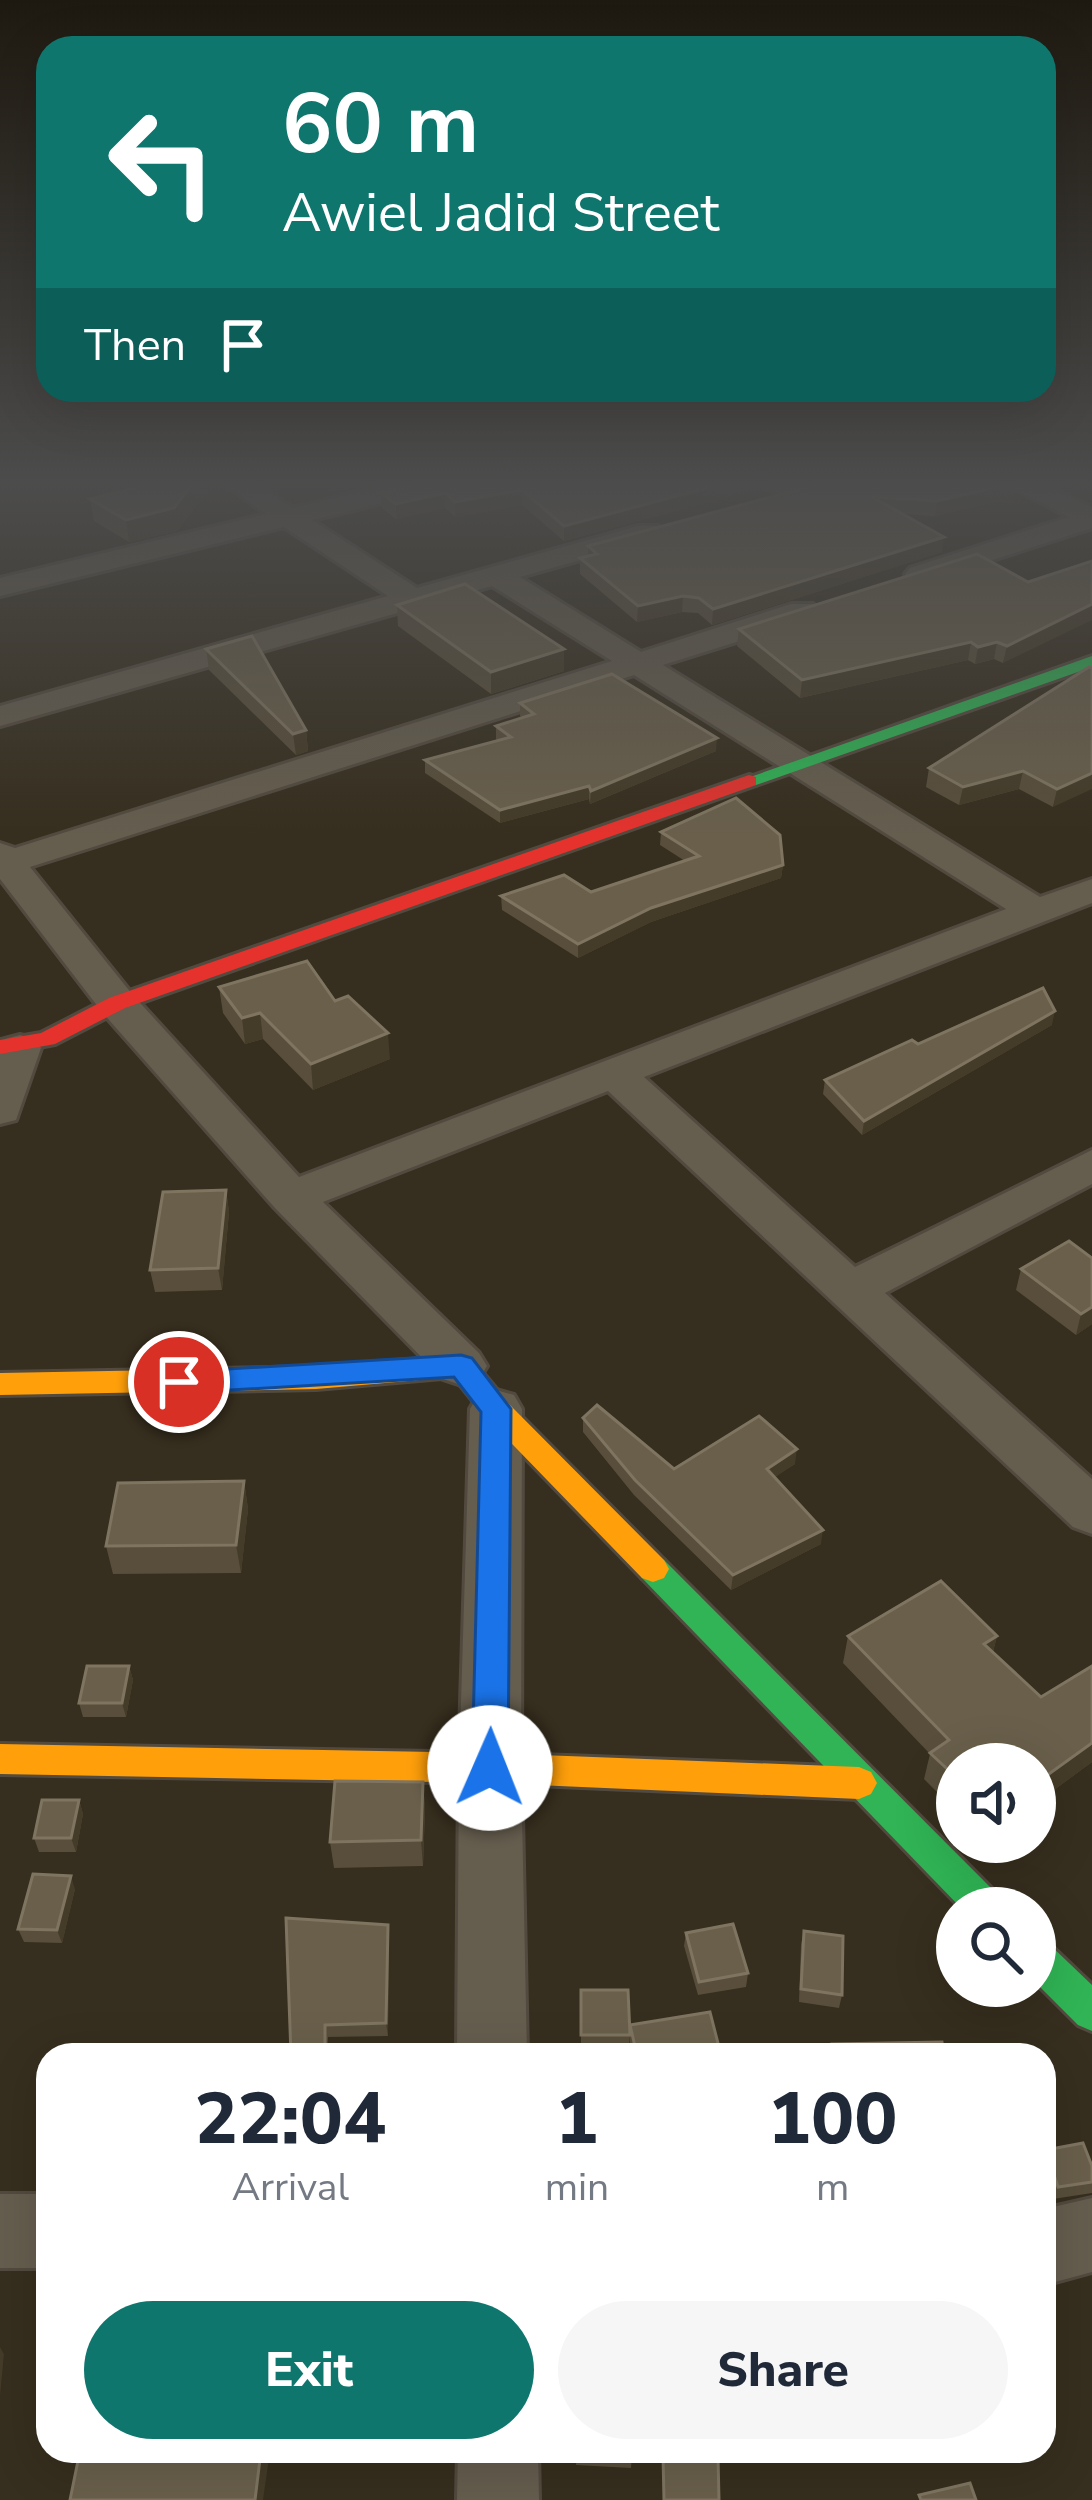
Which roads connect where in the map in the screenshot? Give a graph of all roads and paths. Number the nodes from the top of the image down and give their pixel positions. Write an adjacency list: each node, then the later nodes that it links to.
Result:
1 (390, 602): 6 (street)
2 (538, 602): 5 (street)
3 (830, 602): 5 (street)
4 (1092, 662): 7 (street)
5 (637, 663): 7 (street); 8 (street)
6 (0, 716)
7 (796, 765): 10 (street); 11 (street)
8 (7, 872): 11 (street)
9 (1092, 890): 10 (street)
10 (1036, 911): 13 (street)
11 (117, 1003): 12 (street); 16 (street)
12 (10, 1048): 14 (street)
13 (614, 1073): 16 (street); 17 (street)
14 (0, 1110)
15 (1092, 1165): 17 (street)
16 (291, 1197): 19 (street)
17 (851, 1290): 20 (street)
18 (0, 1384): 19 (street)
19 (479, 1388): 22 (street); 23 (street)
20 (1092, 1512)
21 (0, 1759): 22 (street)
22 (490, 1768): 23 (street); 27 (street)
23 (859, 1783): 24 (street)
24 (965, 1887)
25 (1056, 1977): 26 (street)
26 (1092, 2012)
27 (492, 2043)
28 (0, 2231): 29 (street)
29 (36, 2231)
30 (1092, 2235): 31 (street)
31 (1056, 2244)
32 (498, 2463): 33 (street)
33 (498, 2500)

